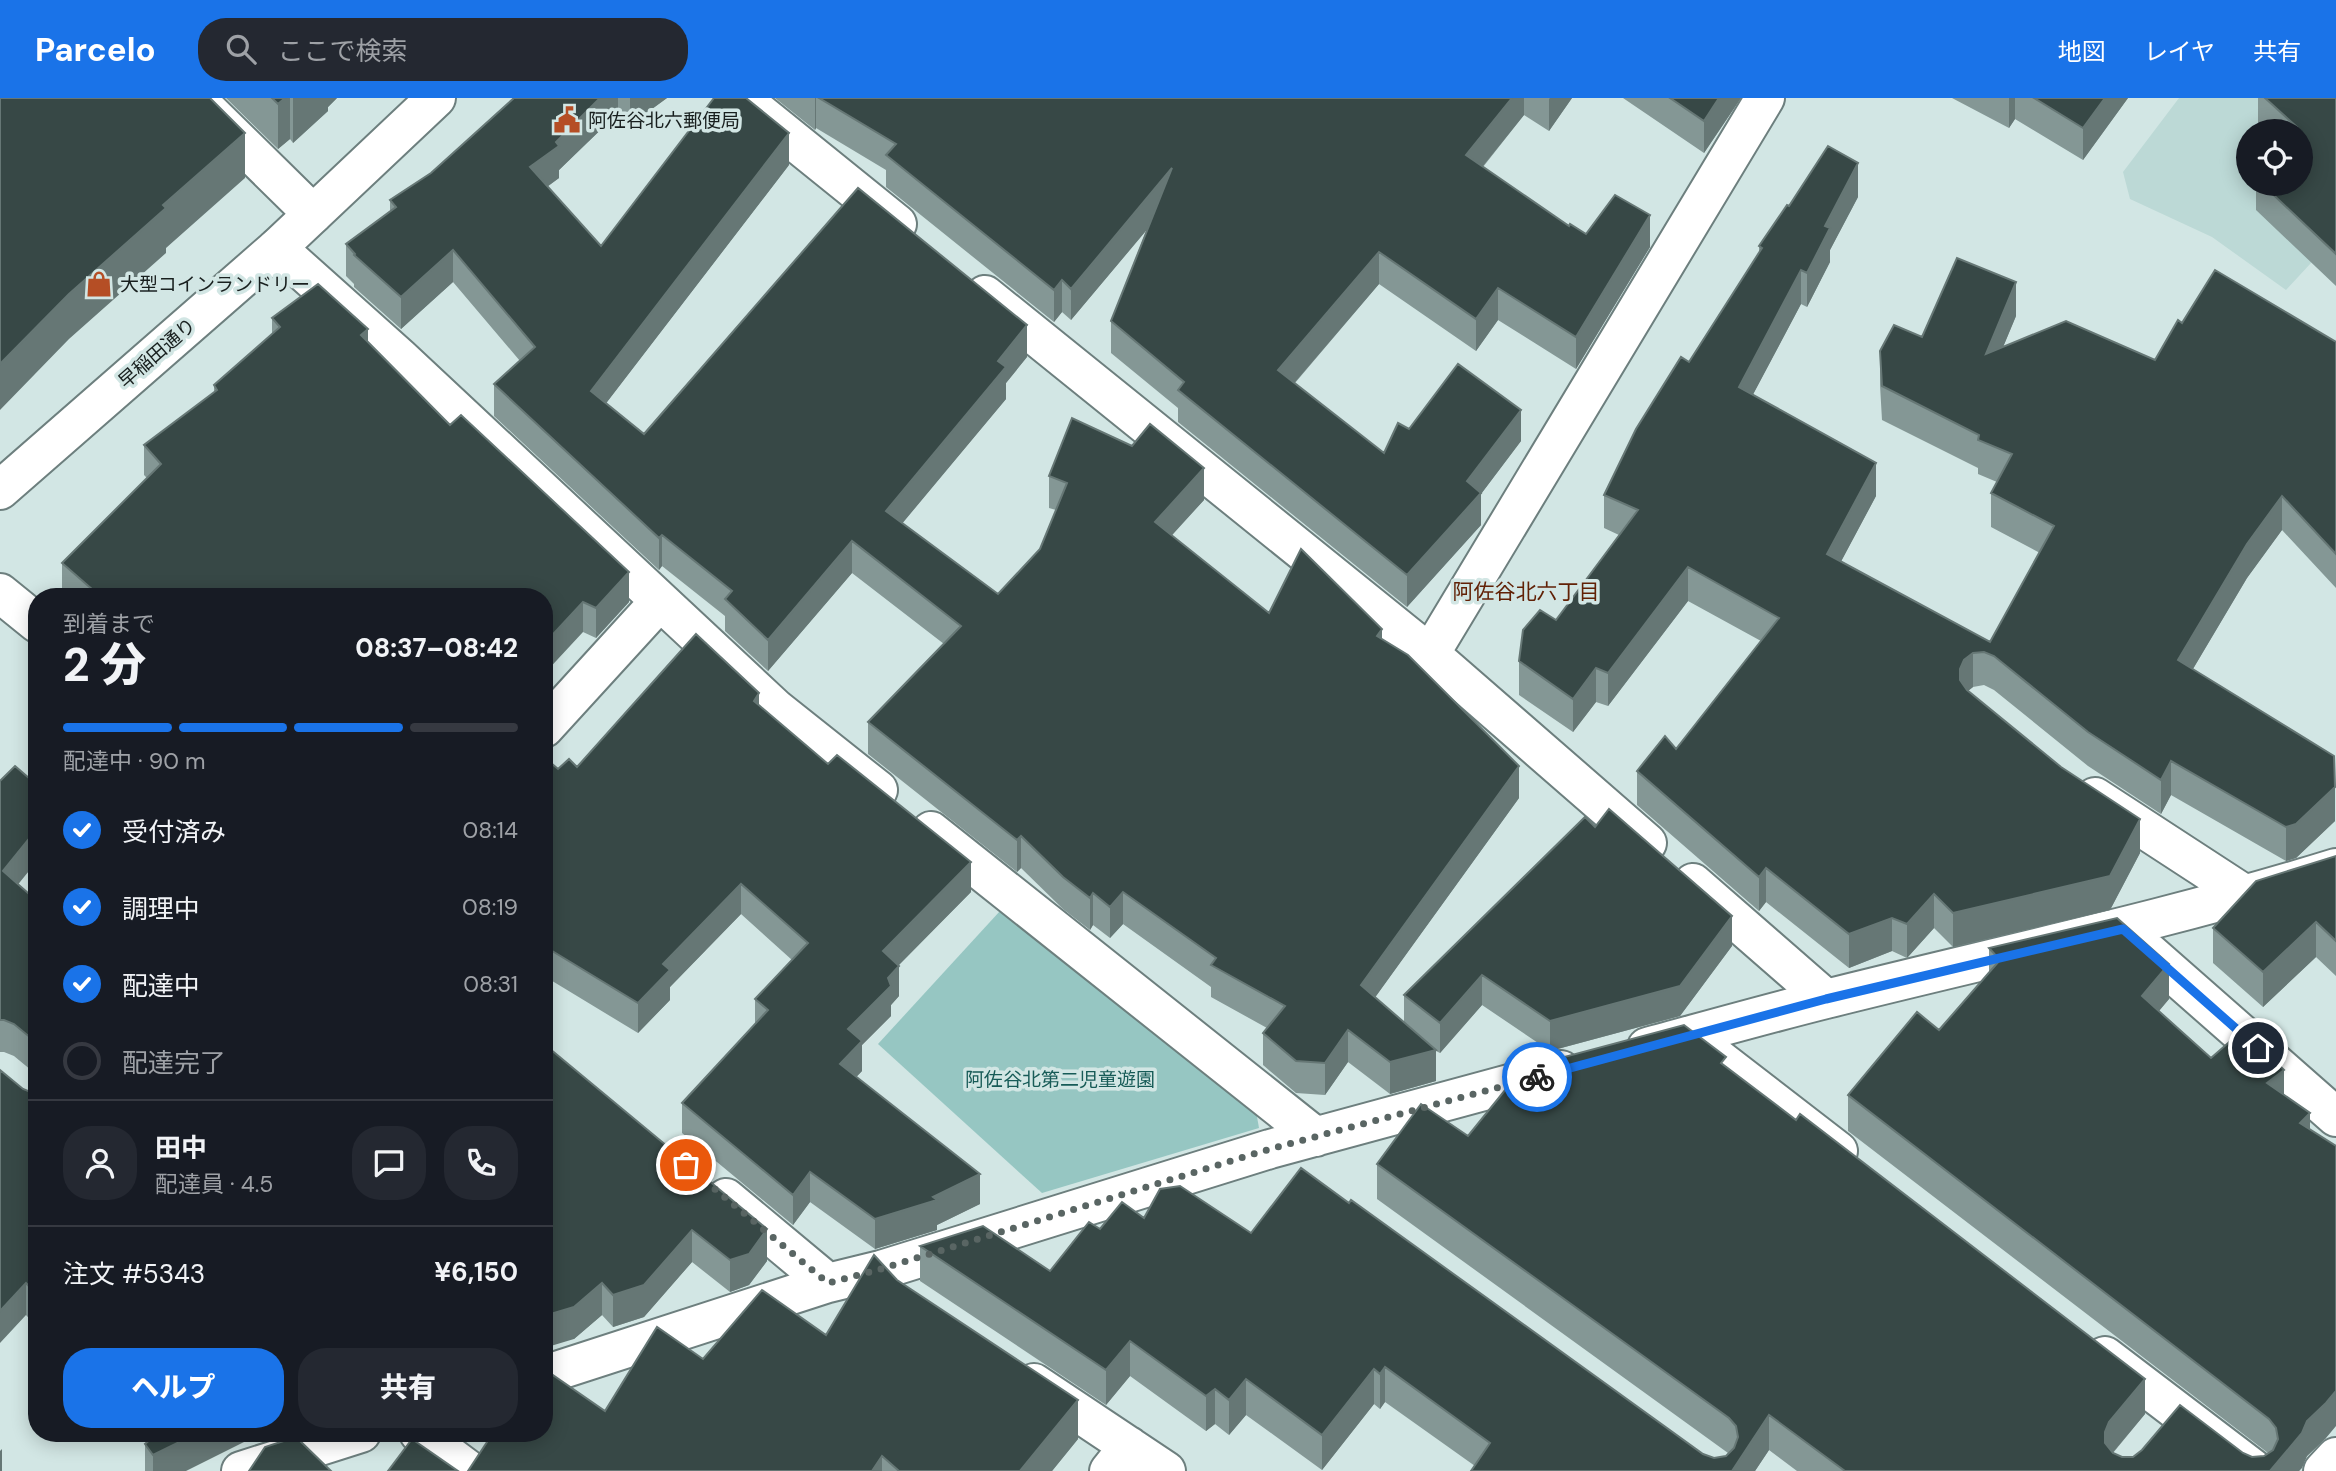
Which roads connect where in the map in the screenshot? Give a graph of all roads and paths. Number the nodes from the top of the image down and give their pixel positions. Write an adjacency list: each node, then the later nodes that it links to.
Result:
1 (195, 98): 5 (street)
2 (436, 98): 5 (street, 早稲田通り)
3 (741, 98): 6 (street)
4 (1765, 98): 13 (street)
5 (313, 215): 7 (street, 早稲田通り)
6 (925, 246)
7 (276, 248): 9 (street, 早稲田通り); 11 (street)
8 (957, 272): 13 (street)
9 (0, 490)
10 (0, 593): 12 (street)
11 (660, 601): 14 (street); 22 (street)
12 (28, 616)
13 (1430, 654): 19 (street)
14 (553, 718)
15 (2065, 775): 17 (street)
16 (2336, 868): 17 (street)
17 (2247, 896): 18 (street)
18 (2123, 929): 19 (street); 21 (street)
19 (1826, 999): 20 (street)
20 (1689, 1036): 22 (street); 24 (street)
21 (2336, 1117)
22 (1316, 1136): 23 (street)
23 (1270, 1149): 25 (street); 27 (street)
24 (1866, 1172)
25 (1304, 1173)
26 (702, 1178): 28 (street)
27 (881, 1269): 28 (street); 29 (street)
28 (828, 1283): 32 (street)
29 (909, 1301)
30 (2077, 1334): 33 (street)
31 (1002, 1362): 38 (street)
32 (553, 1372)
33 (2176, 1411): 34 (street); 42 (street)
34 (2151, 1441)
35 (333, 1442): 39 (street)
36 (431, 1442): 40 (street)
37 (2336, 1457): 43 (street)
38 (1119, 1458): 41 (street)
39 (242, 1471)
40 (470, 1471)
41 (1166, 1471)
42 (2256, 1471)
43 (2323, 1471)

